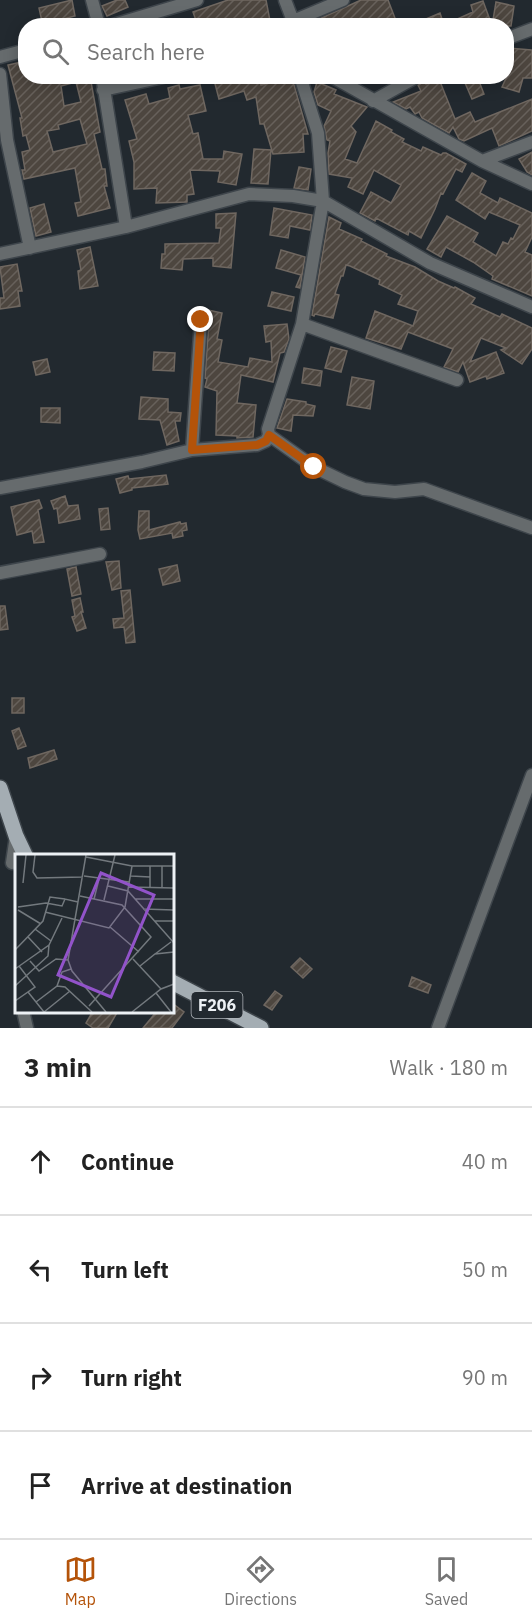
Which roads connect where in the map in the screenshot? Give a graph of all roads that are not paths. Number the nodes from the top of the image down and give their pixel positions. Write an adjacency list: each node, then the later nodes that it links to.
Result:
1 (92, 0): 6 (street)
2 (197, 0): 5 (street)
3 (285, 0): 8 (street)
4 (343, 0): 9 (street)
5 (169, 4): 7 (street)
6 (97, 18)
7 (131, 18)
8 (291, 18)
9 (304, 18)
10 (532, 29): 11 (street)
11 (514, 36)
12 (18, 52): 13 (street)
13 (0, 57)
14 (0, 74): 27 (street)
15 (103, 84): 20 (street)
16 (131, 84): 20 (street)
17 (303, 84): 25 (street)
18 (344, 84): 21 (street)
19 (404, 84): 21 (street)
20 (103, 90): 26 (street)
21 (373, 101): 23 (street)
22 (532, 142): 23 (street)
23 (482, 161): 24 (street)
24 (532, 184)
25 (323, 201): 26 (street); 29 (street); 31 (street)
26 (126, 227): 27 (street)
27 (30, 248): 28 (street)
28 (0, 254)
29 (532, 307)
30 (201, 320): 34 (street)
31 (302, 324): 32 (street); 33 (street)
32 (457, 380)
33 (269, 435): 34 (street); 36 (street)
34 (192, 450): 35 (street)
35 (0, 488)
36 (532, 528)
37 (100, 554): 38 (street)
38 (0, 573)
39 (532, 775): 46 (street)
40 (0, 788): 41 (main road)
41 (13, 862)
42 (174, 983): 45 (main road, F206)
43 (24, 1013): 44 (street)
44 (27, 1028)
45 (261, 1028)
46 (438, 1028)

